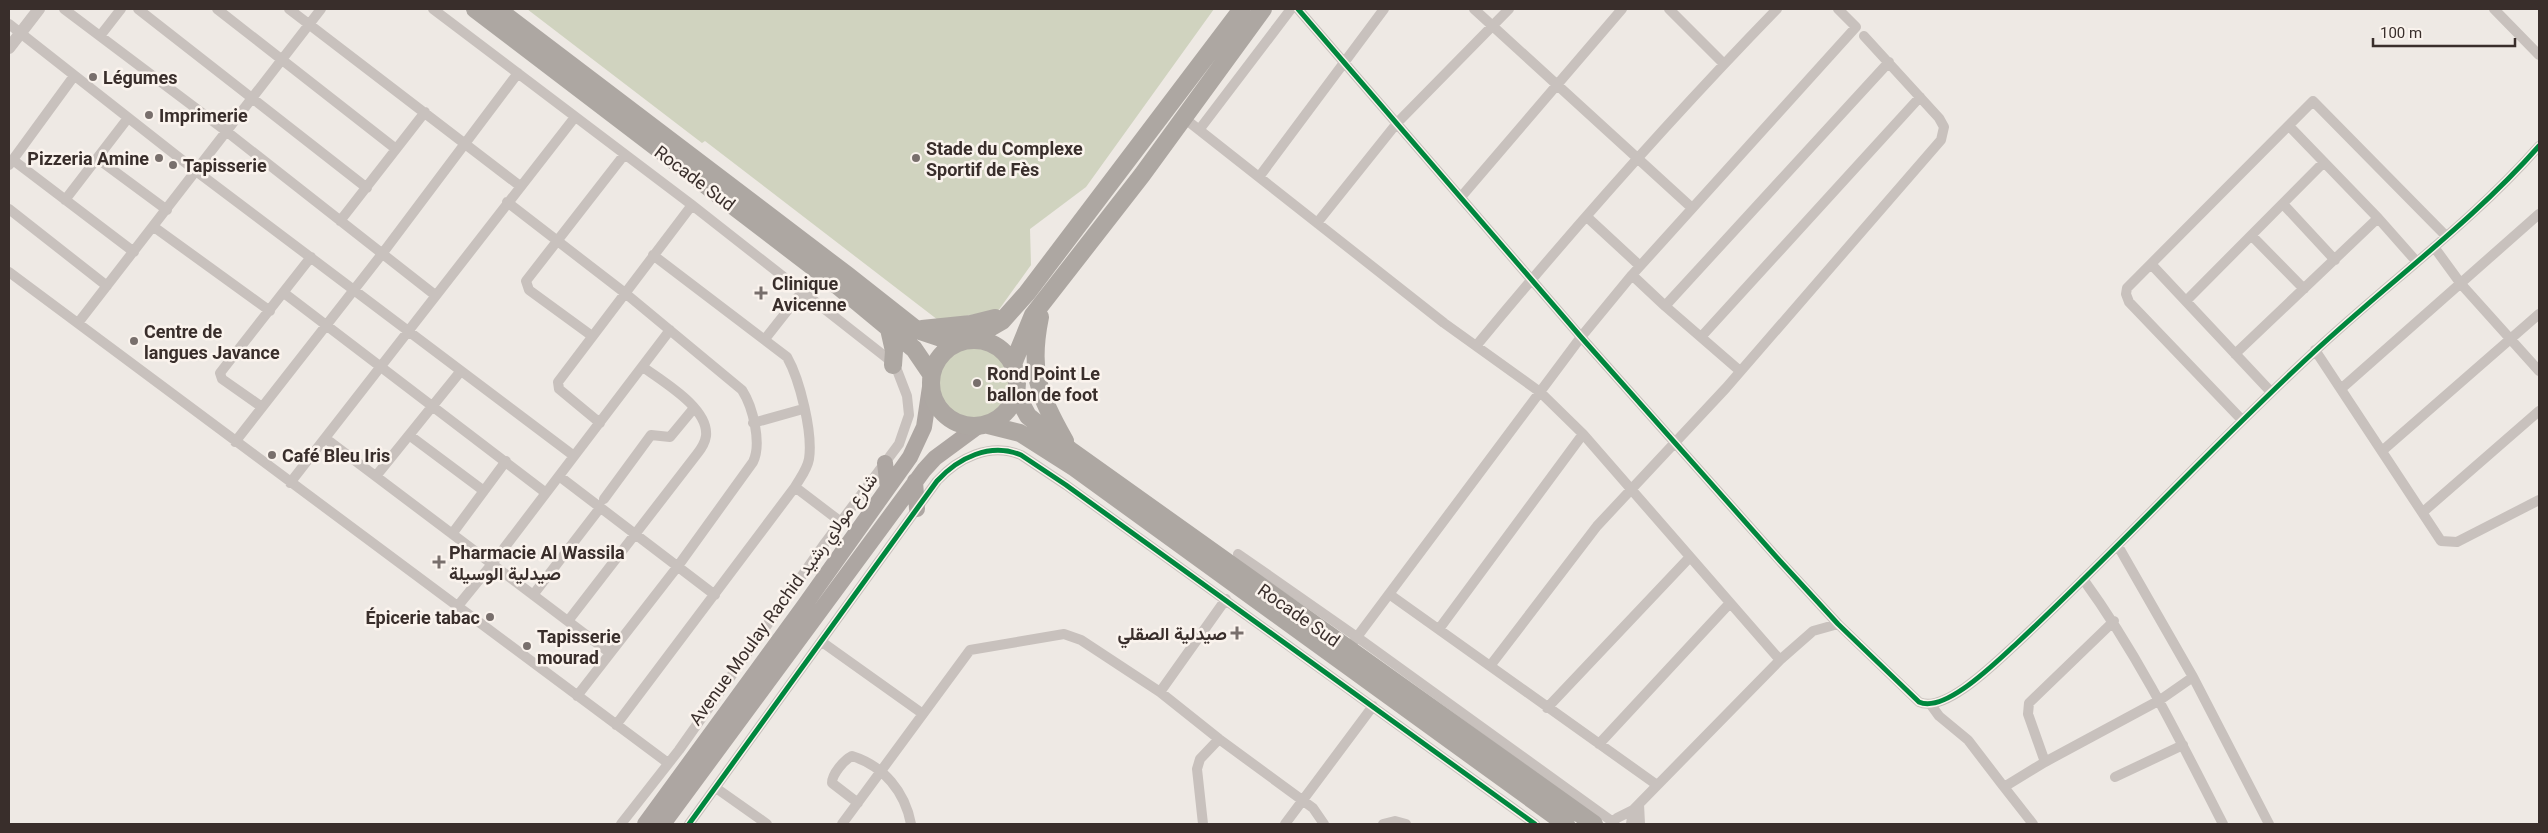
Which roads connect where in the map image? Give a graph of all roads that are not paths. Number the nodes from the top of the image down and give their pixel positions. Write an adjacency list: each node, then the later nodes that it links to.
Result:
1 (39, 9): 26 (street)
2 (64, 9): 27 (street)
3 (121, 9): 27 (street)
4 (138, 9): 39 (street)
5 (217, 9): 31 (street)
6 (289, 9): 24 (street)
7 (321, 9): 24 (street)
8 (433, 9): 35 (street)
9 (475, 9): 105 (highway, Rocade Sud)
10 (497, 9): 107 (highway)
11 (1242, 9): 100 (highway)
12 (1263, 9): 43 (highway)
13 (1290, 9): 46 (street)
14 (1298, 9): 33 (street)
15 (1384, 9): 33 (street)
16 (1474, 9): 25 (street)
17 (1509, 9): 25 (street)
18 (1622, 9): 37 (street)
19 (1669, 9): 34 (street)
20 (1777, 9): 34 (street)
21 (1838, 9): 65 (street)
22 (2494, 9): 30 (street)
23 (9, 24): 26 (street)
24 (309, 24): 31 (street); 40 (street)
25 (1492, 26): 37 (street); 44 (street)
26 (20, 33): 29 (street); 36 (street)
27 (100, 36): 47 (street)
28 (1864, 36): 32 (street)
29 (9, 48)
30 (2539, 55)
31 (281, 59): 39 (street); 50 (street)
32 (1889, 62): 38 (street); 99 (street)
33 (1345, 63): 44 (street); 57 (street)
34 (1723, 63): 53 (street)
35 (518, 73): 41 (street); 48 (street)
36 (74, 76): 42 (street); 55 (street)
37 (1556, 84): 53 (street); 60 (street)
38 (1920, 97): 111 (street); 122 (street)
39 (252, 98): 47 (street); 59 (street)
40 (425, 112): 48 (street); 50 (street)
41 (575, 117): 51 (street); 58 (street)
42 (128, 118): 52 (street); 56 (street)
43 (1184, 118): 46 (street); 98 (highway)
44 (1397, 123): 60 (street); 72 (street)
45 (2289, 126): 54 (street); 75 (street); 84 (street)
46 (1199, 130): 57 (street)
47 (226, 131): 56 (street); 71 (street)
48 (466, 143): 58 (street); 79 (street)
49 (2539, 146): 75 (street)
50 (396, 149): 59 (street)
51 (624, 155): 64 (street); 76 (street)
52 (98, 159): 61 (street); 67 (street)
53 (1637, 159): 65 (street); 69 (street)
54 (2324, 162): 63 (street); 70 (street)
55 (11, 163): 61 (street)
56 (196, 171): 67 (street); 81 (street)
57 (1258, 177): 72 (street)
58 (520, 186): 62 (street)
59 (366, 188): 71 (street)
60 (1461, 197): 88 (street)
61 (65, 200): 78 (street)
62 (507, 202): 76 (street); 96 (street)
63 (2283, 204): 74 (street); 82 (street)
64 (692, 205): 80 (street); 93 (street)
65 (1692, 208): 85 (street)
66 (9, 209): 90 (street)
67 (167, 210): 73 (street)
68 (2539, 214): 89 (street)
69 (1587, 217): 85 (street); 88 (street)
70 (2378, 218): 82 (street); 83 (street)
71 (340, 221): 79 (street)
72 (1317, 223): 115 (street)
73 (154, 227): 78 (street); 101 (street)
74 (2252, 236): 91 (street); 97 (street)
75 (2446, 236): 77 (street)
76 (556, 240): 95 (street); 109 (street)
77 (2434, 247): 83 (street); 89 (street)
78 (134, 252): 90 (street)
79 (382, 254): 92 (street); 96 (street)
80 (653, 255): 95 (street); 113 (street)
81 (311, 257): 92 (street); 94 (street)
82 (2334, 260): 91 (street)
83 (2416, 261): 116 (street)
84 (2151, 264): 97 (street); 135 (street)
85 (1640, 266): 87 (street)
86 (9, 272): 103 (street)
87 (1632, 275): 99 (street); 110 (street)
88 (1532, 279): 110 (street); 115 (street)
89 (2461, 284): 112 (street); 126 (street)
90 (107, 286): 103 (street)
91 (2304, 289): 117 (street)
92 (354, 290): 104 (street); 108 (street)
93 (802, 292): 113 (street); 119 (street)
94 (284, 293): 101 (street); 104 (street)
95 (625, 293): 106 (street); 109 (street)
96 (435, 295): 108 (street)
97 (2186, 301): 117 (street)
98 (1043, 302): 118 (highway); 144 (highway)
99 (1666, 306): 111 (street)
100 (1014, 309): 107 (highway); 114 (highway)
101 (270, 311): 131 (street)
102 (2539, 314): 112 (street)
103 (78, 323): 142 (street)
104 (327, 325): 121 (street); 131 (street)
105 (889, 328): 119 (highway); 125 (highway, Rocade Sud)
106 (670, 330): 120 (street); 136 (street)
107 (917, 330): 114 (highway)
108 (407, 332): 121 (street); 124 (street)
109 (592, 336): 137 (street)
110 (1581, 337): 127 (street); 143 (street)
111 (1701, 337): 122 (street)
112 (2511, 338): 123 (street); 146 (street)
113 (765, 339): 133 (street)
114 (963, 341): 118 (highway); 125 (highway)
115 (1476, 346): 127 (street)
116 (2315, 350): 126 (street); 128 (street)
117 (2235, 354): 128 (street)
118 (1013, 364): 129 (highway)
119 (893, 365): 149 (street)
120 (643, 367): 132 (street); 137 (street)
121 (380, 368): 130 (street); 141 (street)
122 (1740, 371): 143 (street)
123 (2539, 371)
124 (460, 372): 130 (street); 147 (street)
125 (931, 380): 138 (highway); 157 (main road, Avenue Moulay Rachid شارع مولاي رشيد)
126 (2342, 388): 146 (street)
127 (1540, 392): 139 (street); 175 (street)
128 (2271, 392): 135 (street)
129 (1016, 394): 138 (highway); 144 (highway, Rocade Sud)
130 (433, 406): 140 (street); 148 (street)
131 (262, 407): 142 (street)
132 (694, 408): 163 (street); 168 (street)
133 (803, 409): 136 (street); 156 (street)
134 (2539, 411): 165 (street)
135 (2242, 420): 169 (street)
136 (753, 422): 173 (street)
137 (600, 423): 147 (street)
138 (982, 426): 145 (highway, Rocade Sud); 154 (main road, Avenue Moulay Rachid شارع مولاي رشيد)
139 (1583, 434): 158 (street); 184 (street)
140 (409, 435): 151 (street); 159 (street)
141 (325, 438): 151 (street); 155 (street)
142 (236, 442): 155 (street)
143 (1675, 443): 158 (street); 183 (street)
144 (1070, 450): 186 (highway, Rocade Sud)
145 (1050, 451): 150 (street); 153 (highway, Rocade Sud)
146 (2382, 451): 165 (street)
147 (574, 456): 152 (street)
148 (506, 461): 159 (street); 160 (street)
149 (886, 463): 157 (main road); 166 (street)
150 (1042, 468): 161 (street); 164 (street)
151 (376, 476): 167 (street)
152 (559, 476): 160 (street); 163 (street)
153 (1089, 479): 161 (street); 226 (highway, Rocade Sud)
154 (915, 481): 164 (main road); 215 (main road, Avenue Moulay Rachid شارع مولاي رشيد)
155 (290, 483): 180 (street)
156 (795, 487): 166 (street); 177 (street)
157 (888, 488): 214 (main road, Avenue Moulay Rachid شارع مولاي رشيد)
158 (1631, 490): 171 (street); 189 (street)
159 (484, 492): 167 (street)
160 (546, 493): 172 (street)
161 (1080, 495): 178 (street)
162 (2539, 500): 165 (street)
163 (602, 503): 168 (street); 176 (street)
164 (917, 509): 185 (street)
165 (2423, 512)
166 (841, 522): 203 (street)
167 (452, 534): 172 (street)
168 (635, 535): 173 (street); 181 (street)
169 (2118, 546): 174 (street); 190 (street)
170 (1238, 554): 186 (street)
171 (1689, 558): 179 (street); 196 (street)
172 (492, 564): 176 (street); 180 (street)
173 (678, 566): 177 (street); 187 (street)
174 (2084, 579): 182 (street); 194 (street)
175 (1389, 594): 184 (street); 186 (street)
176 (533, 595): 181 (street)
177 (715, 595): 198 (street)
178 (1226, 599): 191 (street); 195 (street)
179 (1729, 604): 188 (street); 200 (street)
180 (457, 607): 192 (street)
181 (568, 621): 187 (street)
182 (2114, 621): 193 (street); 202 (street)
183 (1838, 624): 188 (street); 194 (street)
184 (1439, 629): 189 (street)
185 (822, 642): 197 (street); 208 (street)
186 (1353, 643): 212 (street); 227 (highway, Rocade Sud)
187 (610, 653): 192 (street)
188 (1780, 660): 206 (street)
189 (1490, 666): 196 (street)
190 (2194, 677): 193 (street); 232 (street)
191 (1160, 692): 197 (street); 199 (street)
192 (577, 696): 198 (street)
193 (2160, 700): 201 (street); 202 (street)
194 (1931, 705): 207 (street)
195 (1373, 706): 209 (street); 225 (street)
196 (1547, 708): 200 (street)
197 (923, 714): 204 (street)
198 (616, 725): 203 (street)
199 (1219, 739): 209 (street); 220 (street)
200 (1599, 744): 206 (street)
201 (2182, 745): 205 (street); 231 (street)
202 (2045, 762): 207 (street)
203 (668, 763): 213 (street)
204 (880, 771): 210 (street); 210 (street); 219 (street)
205 (2115, 777)
206 (1657, 785): 211 (street)
207 (2004, 787): 230 (street)
208 (716, 788): 216 (street); 217 (street)
209 (1302, 801): 221 (street); 222 (street)
210 (858, 803): 218 (street)
211 (1636, 807): 212 (street); 228 (street); 229 (street)
212 (1612, 823)
213 (621, 824)
214 (645, 824)
215 (663, 824)
216 (688, 824)
217 (767, 824)
218 (842, 824)
219 (911, 824)
220 (1203, 824)
221 (1285, 824)
222 (1324, 824)
223 (1382, 824): 224 (street)
224 (1406, 824)
225 (1535, 824)
226 (1566, 824)
227 (1594, 824)
228 (1631, 824)
229 (1640, 824)
230 (2033, 824)
231 (2223, 824)
232 (2270, 824)

